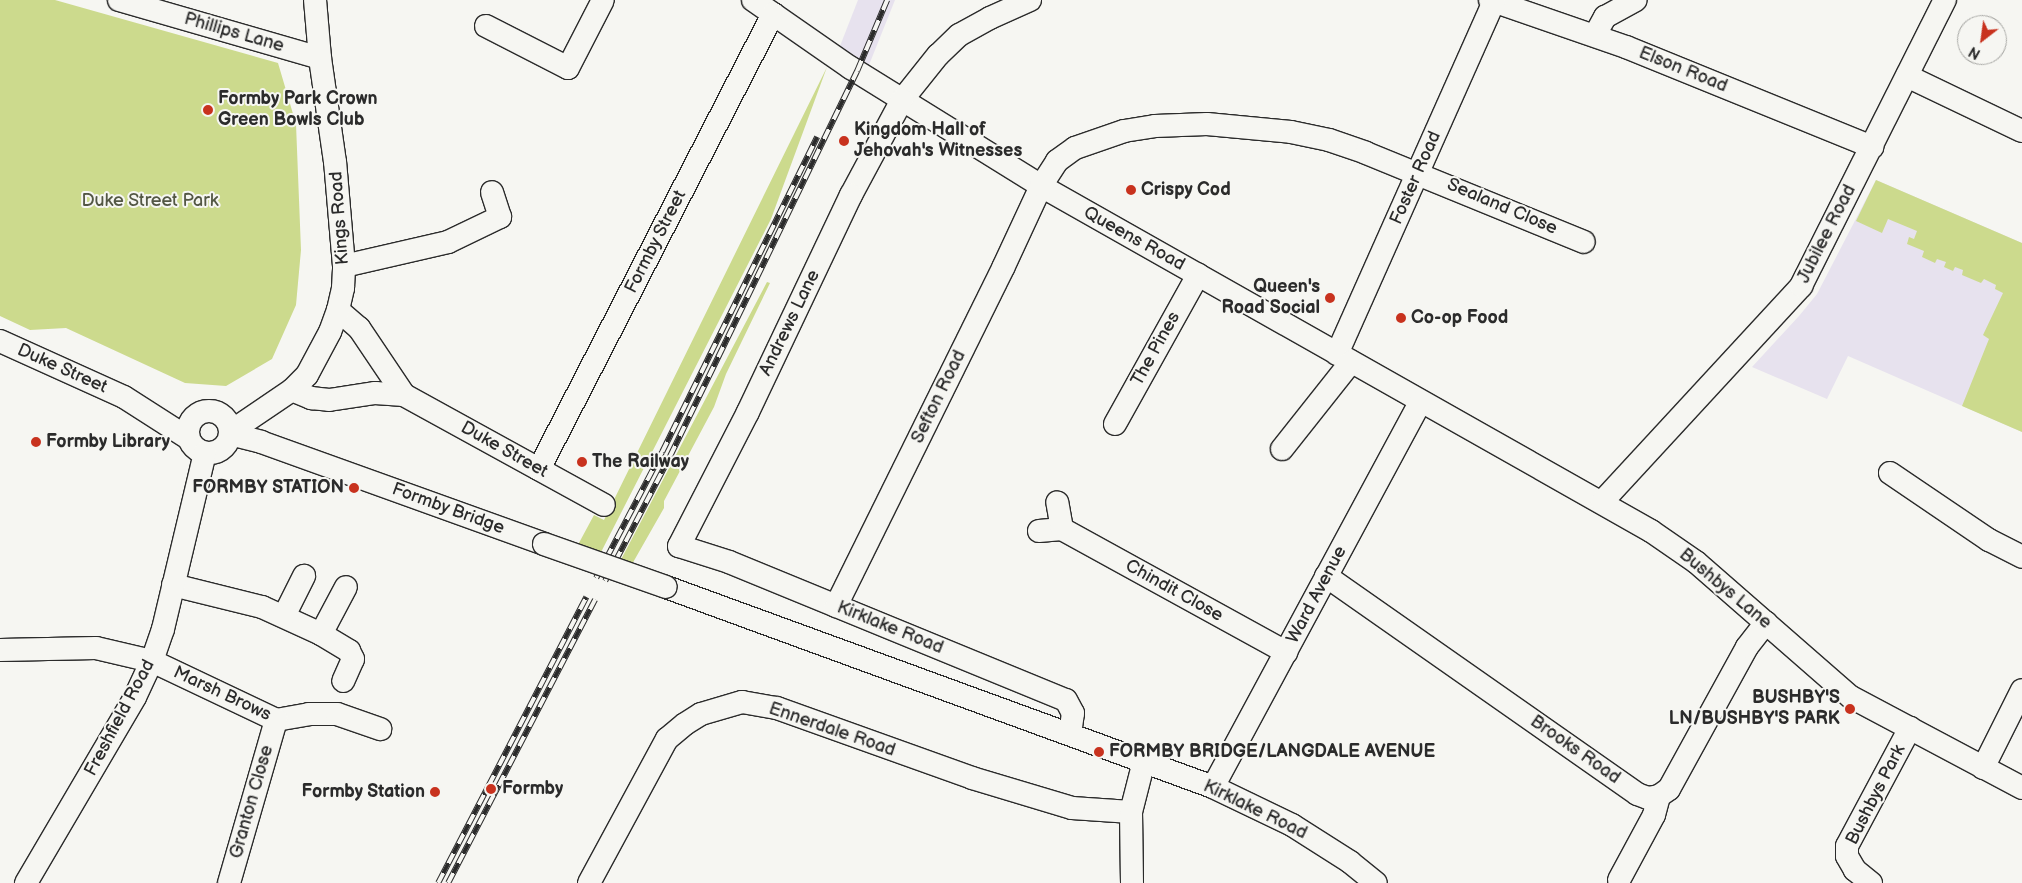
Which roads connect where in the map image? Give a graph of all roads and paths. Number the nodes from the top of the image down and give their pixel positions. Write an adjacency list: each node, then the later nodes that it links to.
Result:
1 (119, 0): 13 (street, Phillips Lane)
2 (315, 0): 13 (street, Kings Road)
3 (603, 0): 11 (street)
4 (753, 0): 10 (street, Queens Road)
5 (1030, 0): 9 (street)
6 (1492, 0): 12 (street, Elson Road); 18 (street, Foster Road)
7 (1636, 0): 12 (street)
8 (1945, 0): 14 (street, Jubilee Road)
9 (989, 9): 15 (street)
10 (773, 14): 15 (street, Queens Road); 37 (street, Formby Street)
11 (486, 26)
12 (1595, 35): 17 (street, Elson Road)
13 (320, 58): 22 (street, Kings Road)
14 (1907, 76): 16 (street); 17 (street, Jubilee Road)
15 (902, 100): 19 (street, Queens Road); 44 (street, Andrews Lane)
16 (2022, 131)
17 (1872, 147): 40 (street, Jubilee Road)
18 (1419, 172): 19 (street, Sealand Close); 21 (street, Sealand Close); 26 (street, Foster Road)
19 (1040, 186): 23 (street, Queens Road); 51 (street, Sefton Road)
20 (492, 192): 22 (street)
21 (1584, 242)
22 (344, 266): 24 (street, Kings Road)
23 (1198, 275): 26 (street, Queens Road); 32 (street, The Pines)
24 (338, 310): 27 (street, Kings Road); 28 (street, Duke Street)
25 (0, 341): 29 (street, Duke Street)
26 (1344, 358): 30 (street, Queens Road); 35 (street, Foster Road)
27 (292, 390): 28 (street, Duke Street); 33 (street, Kings Road)
28 (404, 395): 37 (street, Duke Street)
29 (124, 397): 31 (street, Duke Street); 34 (street, Duke Street)
30 (1420, 402): 40 (street, Bushbys Lane); 47 (street, Ward Avenue)
31 (198, 414): 33 (street); 34 (street)
32 (1115, 424)
33 (227, 427): 36 (street); 50 (street, Formby Bridge, bridge)
34 (188, 438): 36 (street)
35 (1282, 449)
36 (205, 453): 48 (street, Freshfield Road)
37 (539, 469): 41 (street, Duke Street)
38 (1890, 473): 45 (street)
39 (1057, 502): 42 (street)
40 (1602, 502): 53 (street, Bushbys Lane)
41 (604, 505)
42 (1062, 529): 43 (street); 56 (street, Chindit Close)
43 (1039, 531)
44 (679, 546): 51 (street, Kirklake Road)
45 (2022, 557)
46 (304, 576): 52 (street)
47 (1326, 576): 56 (street, Ward Avenue); 68 (street, Brooks Road)
48 (173, 586): 52 (street); 57 (street, Freshfield Road)
49 (346, 587): 54 (street)
50 (666, 587): 63 (street, Kirklake Road)
51 (836, 606): 63 (street, Kirklake Road)
52 (284, 616): 54 (street)
53 (1766, 623): 61 (street, Bushbys Lane); 68 (street)
54 (321, 634): 58 (street)
55 (0, 650): 57 (street, Marsh Brows)
56 (1286, 652): 66 (street, Ward Avenue)
57 (152, 661): 60 (street, Marsh Brows); 71 (street, Freshfield Road)
58 (343, 681)
59 (2022, 690): 65 (street)
60 (276, 720): 62 (street, Marsh Brows); 72 (street, Granton Close)
61 (1910, 728): 65 (street, Bushbys Lane); 76 (street, Bushbys Park)
62 (380, 729)
63 (1070, 734): 64 (street, Kirklake Road)
64 (1144, 761): 66 (street, Kirklake Road); 69 (street)
65 (1983, 768): 67 (street, Bushbys Lane)
66 (1213, 787): 75 (street, Kirklake Road)
67 (2022, 788)
68 (1659, 796): 70 (street)
69 (1131, 812): 73 (street, Ennerdale Road); 74 (street)
70 (1619, 880)
71 (26, 883)
72 (229, 883)
73 (590, 883)
74 (1132, 883)
75 (1376, 883)
76 (1871, 883)

